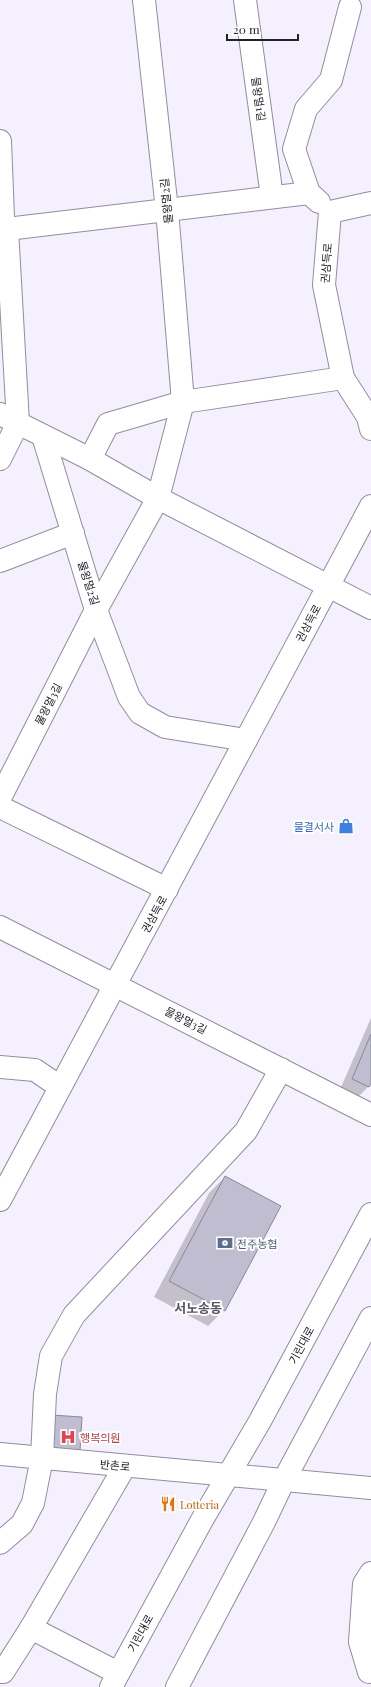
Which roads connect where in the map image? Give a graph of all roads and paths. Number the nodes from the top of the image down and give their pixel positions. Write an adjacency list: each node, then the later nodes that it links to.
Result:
1 (144, 0): 8 (street, 물왕멀2길)
2 (245, 0): 6 (street, 물왕멀1길)
3 (350, 7): 5 (street)
4 (0, 141): 10 (street)
5 (309, 193): 6 (street); 9 (street)
6 (272, 197): 8 (street)
7 (371, 203): 9 (street)
8 (167, 210): 10 (street); 12 (street, 물왕멀2길)
9 (330, 212): 11 (street, 권삼득로)
10 (3, 220): 14 (street)
11 (344, 378): 12 (street); 13 (street, 권삼득로)
12 (183, 402): 16 (street); 17 (street, 물왕멀2길)
13 (371, 429)
14 (6, 436): 15 (street)
15 (43, 436): 16 (street); 19 (street, 물왕멀2길)
16 (90, 459): 17 (street)
17 (158, 498): 21 (street); 23 (street, 물왕멀2길)
18 (371, 506): 21 (street, 권삼득로)
19 (73, 533): 20 (street); 23 (street, 물왕멀2길)
20 (0, 561)
21 (328, 586): 22 (street); 24 (street, 권삼득로)
22 (371, 608)
23 (96, 610): 24 (street); 25 (street, 물왕멀3길)
24 (246, 740): 27 (street, 권삼득로)
25 (0, 798)
26 (0, 807): 27 (street)
27 (167, 889): 29 (street, 권삼득로)
28 (0, 927): 29 (street, 물왕멀3길)
29 (115, 985): 31 (street, 물왕멀3길); 32 (street, 권삼득로)
30 (0, 1067): 32 (street)
31 (281, 1069): 33 (street, 물왕멀3길); 38 (street)
32 (60, 1087): 34 (street, 권삼득로)
33 (371, 1115)
34 (0, 1200)
35 (371, 1214): 40 (street, 기린대로)
36 (371, 1318): 41 (street)
37 (0, 1454): 38 (street, 반촌로)
38 (42, 1458): 39 (street, 반촌로); 43 (street)
39 (125, 1466): 40 (street, 반촌로); 45 (street)
40 (229, 1475): 41 (street); 48 (street, 기린대로)
41 (284, 1480): 42 (street); 49 (street)
42 (371, 1488)
43 (0, 1543)
44 (371, 1573): 47 (street)
45 (31, 1628): 46 (street); 48 (street)
46 (0, 1672)
47 (369, 1672)
48 (114, 1680)
49 (177, 1687)

